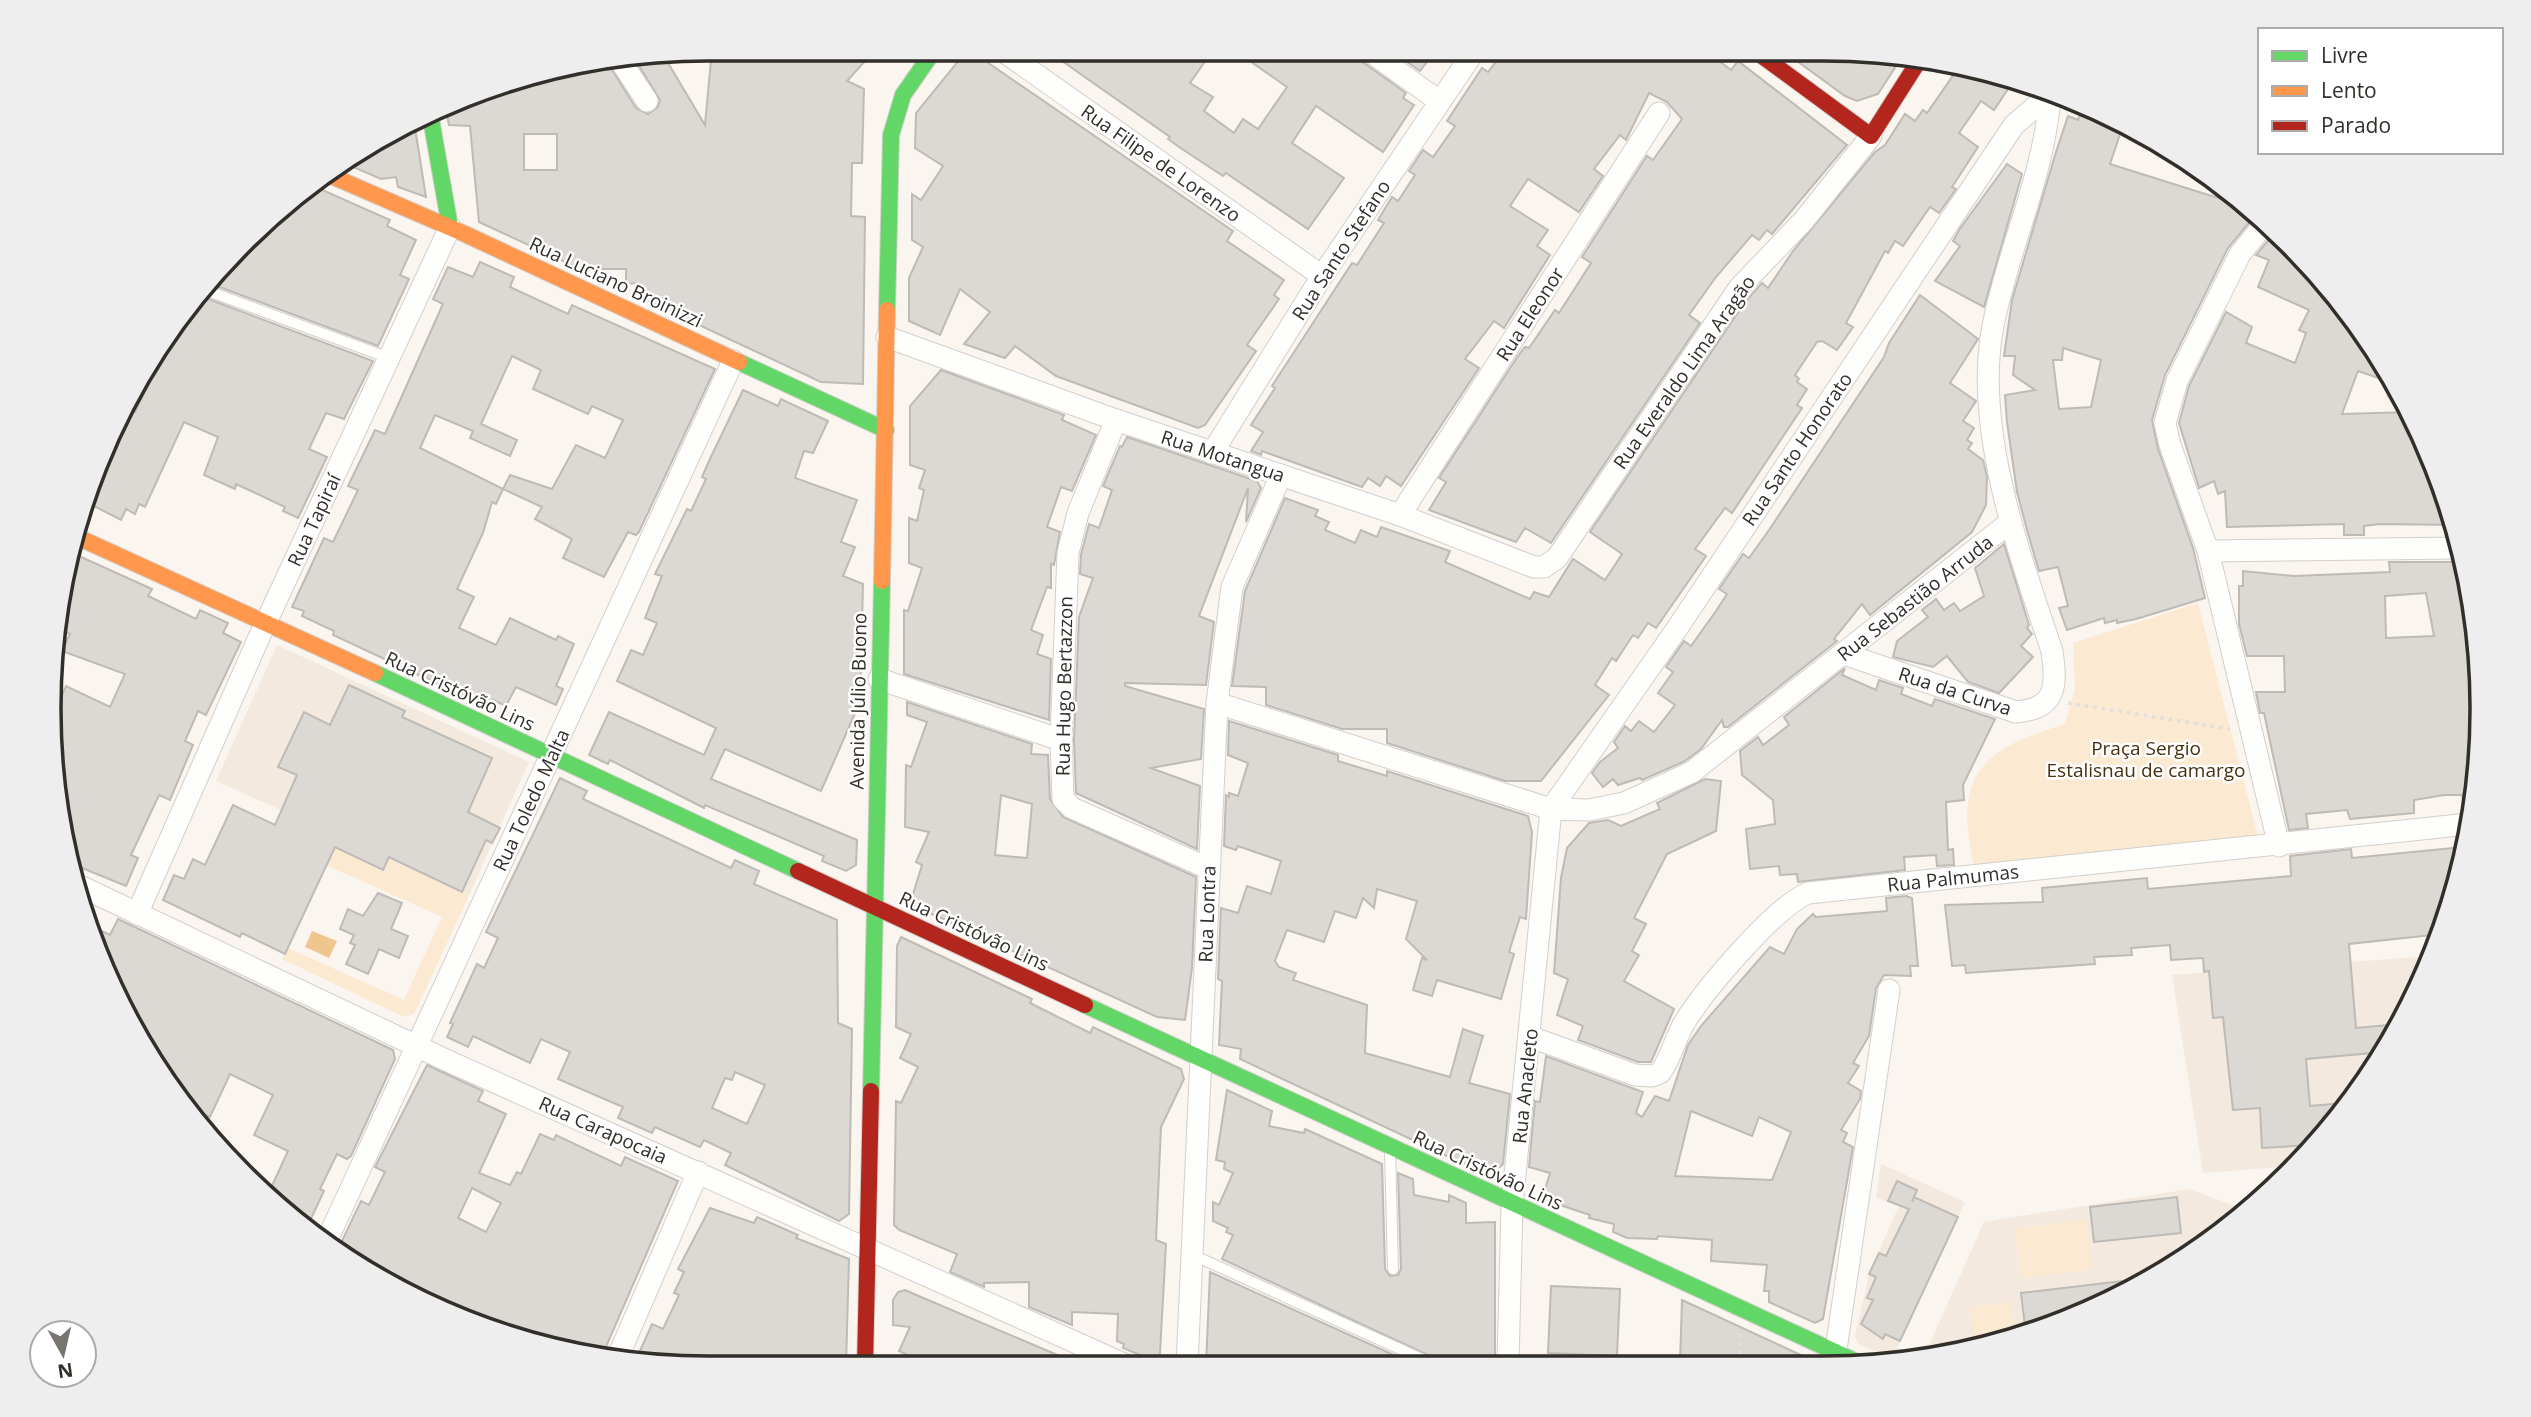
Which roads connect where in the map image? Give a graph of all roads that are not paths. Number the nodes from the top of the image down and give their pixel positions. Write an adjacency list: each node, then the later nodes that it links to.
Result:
1 (927, 61): 22 (street, Avenida Júlio Buono)
2 (1017, 61): 20 (street, Rua Filipe de Lorenzo)
3 (1383, 61): 9 (street)
4 (1467, 61): 9 (street, Rua Santo Stefano)
5 (1769, 61): 14 (street)
6 (625, 67): 8 (street)
7 (1915, 68): 14 (street, Rua Everaldo Lima Aragão)
8 (647, 101)
9 (1439, 101): 20 (street, Rua Santo Stefano)
10 (2043, 101): 41 (street, Rua Santo Honorato)
11 (2050, 103): 30 (street, Rua Sebastião Arruda)
12 (1659, 113): 29 (street, Rua Eleonor)
13 (432, 124): 16 (street)
14 (1871, 136): 34 (street, Rua Everaldo Lima Aragão)
15 (337, 178): 17 (street, Rua Luciano Broinizzi)
16 (446, 204): 17 (street); 18 (street)
17 (424, 216): 18 (street, Rua Luciano Broinizzi)
18 (450, 227): 23 (street, Rua Tapiraí); 24 (street, Rua Luciano Broinizzi)
19 (2259, 231): 33 (street)
20 (1322, 276): 27 (street, Rua Santo Stefano)
21 (213, 293): 23 (lane)
22 (887, 337): 25 (street, Rua Motangua); 26 (street, Avenida Júlio Buono)
23 (389, 358): 35 (street, Rua Tapiraí)
24 (733, 361): 26 (street, Rua Luciano Broinizzi); 40 (street, Rua Toledo Malta)
25 (1116, 420): 27 (street, Rua Motangua); 39 (street, Rua Hugo Bertazzon)
26 (886, 430): 37 (street, Avenida Júlio Buono)
27 (1212, 453): 28 (street, Rua Motangua)
28 (1281, 475): 29 (street, Rua Motangua); 38 (street, Rua Lontra)
29 (1400, 515): 34 (street, Rua Motangua)
30 (2009, 523): 36 (street, Rua Sebastião Arruda); 36 (street, Rua da Curva)
31 (83, 540): 35 (street, Rua Cristóvão Lins)
32 (2450, 548): 33 (street)
33 (2208, 551): 43 (street)
34 (1556, 558)
35 (266, 622): 40 (street, Rua Cristóvão Lins); 47 (street, Rua Tapiraí)
36 (1844, 654): 41 (street, Rua Sebastião Arruda)
37 (879, 679): 39 (street); 46 (street, Avenida Júlio Buono)
38 (1217, 703): 41 (street, Rua Sebastião Arruda); 44 (street, Rua Lontra)
39 (1061, 740): 44 (street, Rua Hugo Bertazzon)
40 (551, 757): 46 (street, Rua Cristóvão Lins); 50 (street, Rua Toledo Malta)
41 (1551, 809): 49 (street, Rua Anacleto)
42 (2459, 825): 43 (street, Rua Palmumas)
43 (2279, 846): 49 (street, Rua Palmumas)
44 (1208, 869): 51 (street, Rua Lontra)
45 (87, 890): 47 (street, Rua Carapocaia)
46 (873, 908): 51 (street, Rua Cristóvão Lins); 56 (street, Avenida Júlio Buono)
47 (137, 914): 50 (street, Rua Carapocaia)
48 (1889, 990): 60 (street)
49 (1531, 1037): 54 (street, Rua Anacleto)
50 (417, 1047): 53 (street, Rua Carapocaia); 55 (street, Rua Toledo Malta)
51 (1203, 1059): 52 (street, Rua Cristóvão Lins); 57 (street, Rua Lontra)
52 (1390, 1149): 54 (street, Rua Cristóvão Lins); 58 (lane)
53 (698, 1172): 56 (street, Rua Carapocaia); 59 (street)
54 (1512, 1205): 65 (street, Rua Anacleto); 66 (street, Rua Cristóvão Lins)
55 (330, 1233)
56 (866, 1248): 61 (street, Avenida Júlio Buono); 62 (street, Rua Carapocaia)
57 (1193, 1255): 63 (street, Rua Lontra); 64 (lane)
58 (1394, 1269)
59 (621, 1350)
60 (1835, 1355)
61 (865, 1356)
62 (1106, 1356)
63 (1187, 1356)
64 (1415, 1356)
65 (1508, 1356)
66 (1832, 1356)

